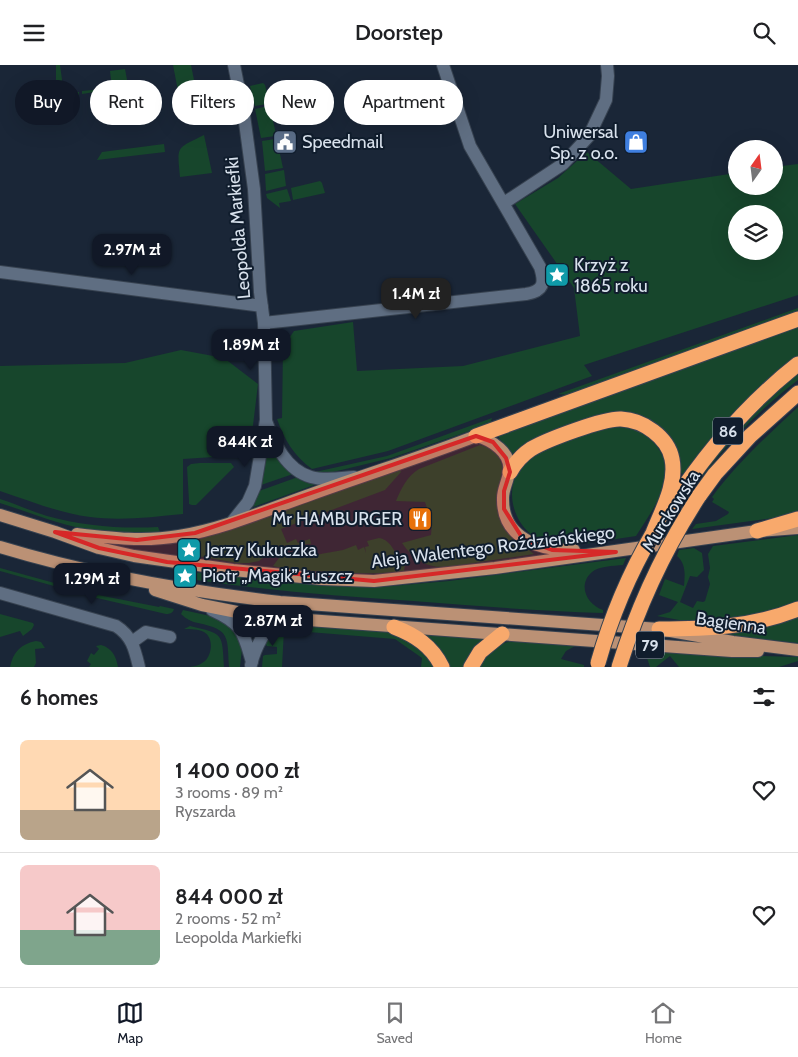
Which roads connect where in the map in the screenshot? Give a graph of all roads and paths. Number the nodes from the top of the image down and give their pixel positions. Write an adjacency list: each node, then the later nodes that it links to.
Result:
1 (234, 65): 6 (street, Leopolda Markiefki)
2 (444, 65): 4 (street)
3 (607, 65): 4 (street)
4 (504, 203): 8 (street)
5 (0, 272): 6 (street)
6 (262, 305): 8 (street, Leopolda Markiefki)
7 (798, 319): 12 (highway)
8 (264, 323): 11 (street, Leopolda Markiefki)
9 (798, 364): 15 (highway, 86)
10 (796, 396): 40 (highway, Murckowska / 86, bridge)
11 (266, 420): 14 (street, Leopolda Markiefki); 18 (street, Leopolda Markiefki)
12 (476, 436): 13 (main road); 14 (main road)
13 (510, 472): 15 (highway); 23 (main road)
14 (359, 477): 18 (main road)
15 (667, 506): 36 (highway, Murckowska / 86, bridge)
16 (0, 515): 21 (main road, Aleja Walentego Roździeńskiego)
17 (798, 519): 20 (highway)
18 (232, 522): 21 (main road)
19 (798, 528): 20 (main road)
20 (758, 531): 23 (main road, Aleja Walentego Roździeńskiego)
21 (55, 532): 23 (main road, Aleja Walentego Roździeńskiego)
22 (0, 547): 24 (main road, 79)
23 (616, 552)
24 (117, 578): 26 (main road, 79); 30 (main road, 79)
25 (0, 593): 33 (street)
26 (202, 605): 28 (main road, 79); 35 (street)
27 (798, 609): 30 (highway)
28 (281, 618): 29 (main road, 79); 35 (street)
29 (394, 627): 31 (main road, 79); 38 (highway)
30 (659, 629): 34 (main road, Bagienna)
31 (502, 634): 34 (main road, 79); 39 (highway)
32 (170, 637): 33 (street)
33 (132, 642): 37 (street)
34 (798, 651)
35 (252, 665)
36 (598, 665)
37 (139, 667)
38 (442, 667)
39 (470, 667)
40 (619, 667)

